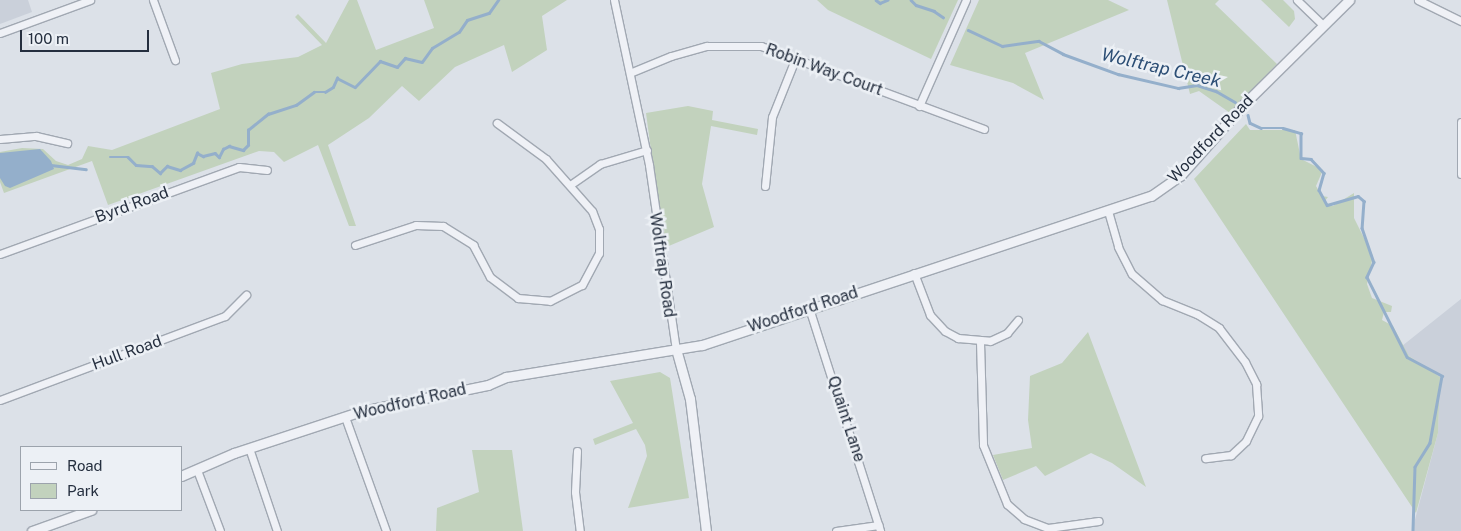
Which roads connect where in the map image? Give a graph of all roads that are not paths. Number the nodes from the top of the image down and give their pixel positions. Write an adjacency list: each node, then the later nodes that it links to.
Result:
1 (153, 0): 12 (street)
2 (614, 0): 13 (street, Wolftrap Road)
3 (966, 0): 14 (street)
4 (1297, 0): 9 (street)
5 (1349, 0): 9 (street, Woodford Road)
6 (1418, 0): 8 (street)
7 (84, 1): 10 (street)
8 (1461, 21)
9 (1324, 26): 25 (street, Woodford Road)
10 (0, 33)
11 (796, 57): 13 (street, Robin Way Court); 14 (street, Robin Way Court); 24 (street)
12 (175, 60)
13 (632, 72): 20 (street, Wolftrap Road)
14 (919, 106): 17 (street, Robin Way Court)
15 (1461, 122): 22 (street)
16 (497, 123): 23 (street)
17 (984, 129)
18 (0, 139): 19 (street)
19 (66, 143)
20 (647, 150): 23 (street); 33 (street, Wolftrap Road)
21 (267, 170): 27 (street, Byrd Road)
22 (1461, 174)
23 (570, 185): 26 (street)
24 (765, 186)
25 (1108, 211): 28 (street, Woodford Road); 38 (street)
26 (355, 245)
27 (0, 254)
28 (914, 273): 30 (street, Woodford Road); 32 (street)
29 (246, 295): 34 (street, Hull Road)
30 (809, 308): 33 (street, Woodford Road); 43 (street, Quaint Lane)
31 (1018, 320): 32 (street)
32 (980, 342): 42 (street)
33 (676, 349): 35 (street, Woodford Road); 49 (street, Wolftrap Road)
34 (0, 400)
35 (344, 417): 36 (street, Woodford Road); 47 (street)
36 (249, 448): 39 (street, Woodford Road); 46 (street)
37 (578, 451): 48 (street)
38 (1205, 458)
39 (196, 470): 40 (street, Woodford Road); 45 (street)
40 (182, 476)
41 (87, 511): 44 (street)
42 (1099, 521)
43 (880, 528): 50 (street)
44 (32, 531)
45 (220, 531)
46 (277, 531)
47 (386, 531)
48 (580, 531)
49 (706, 531)
50 (836, 531)

